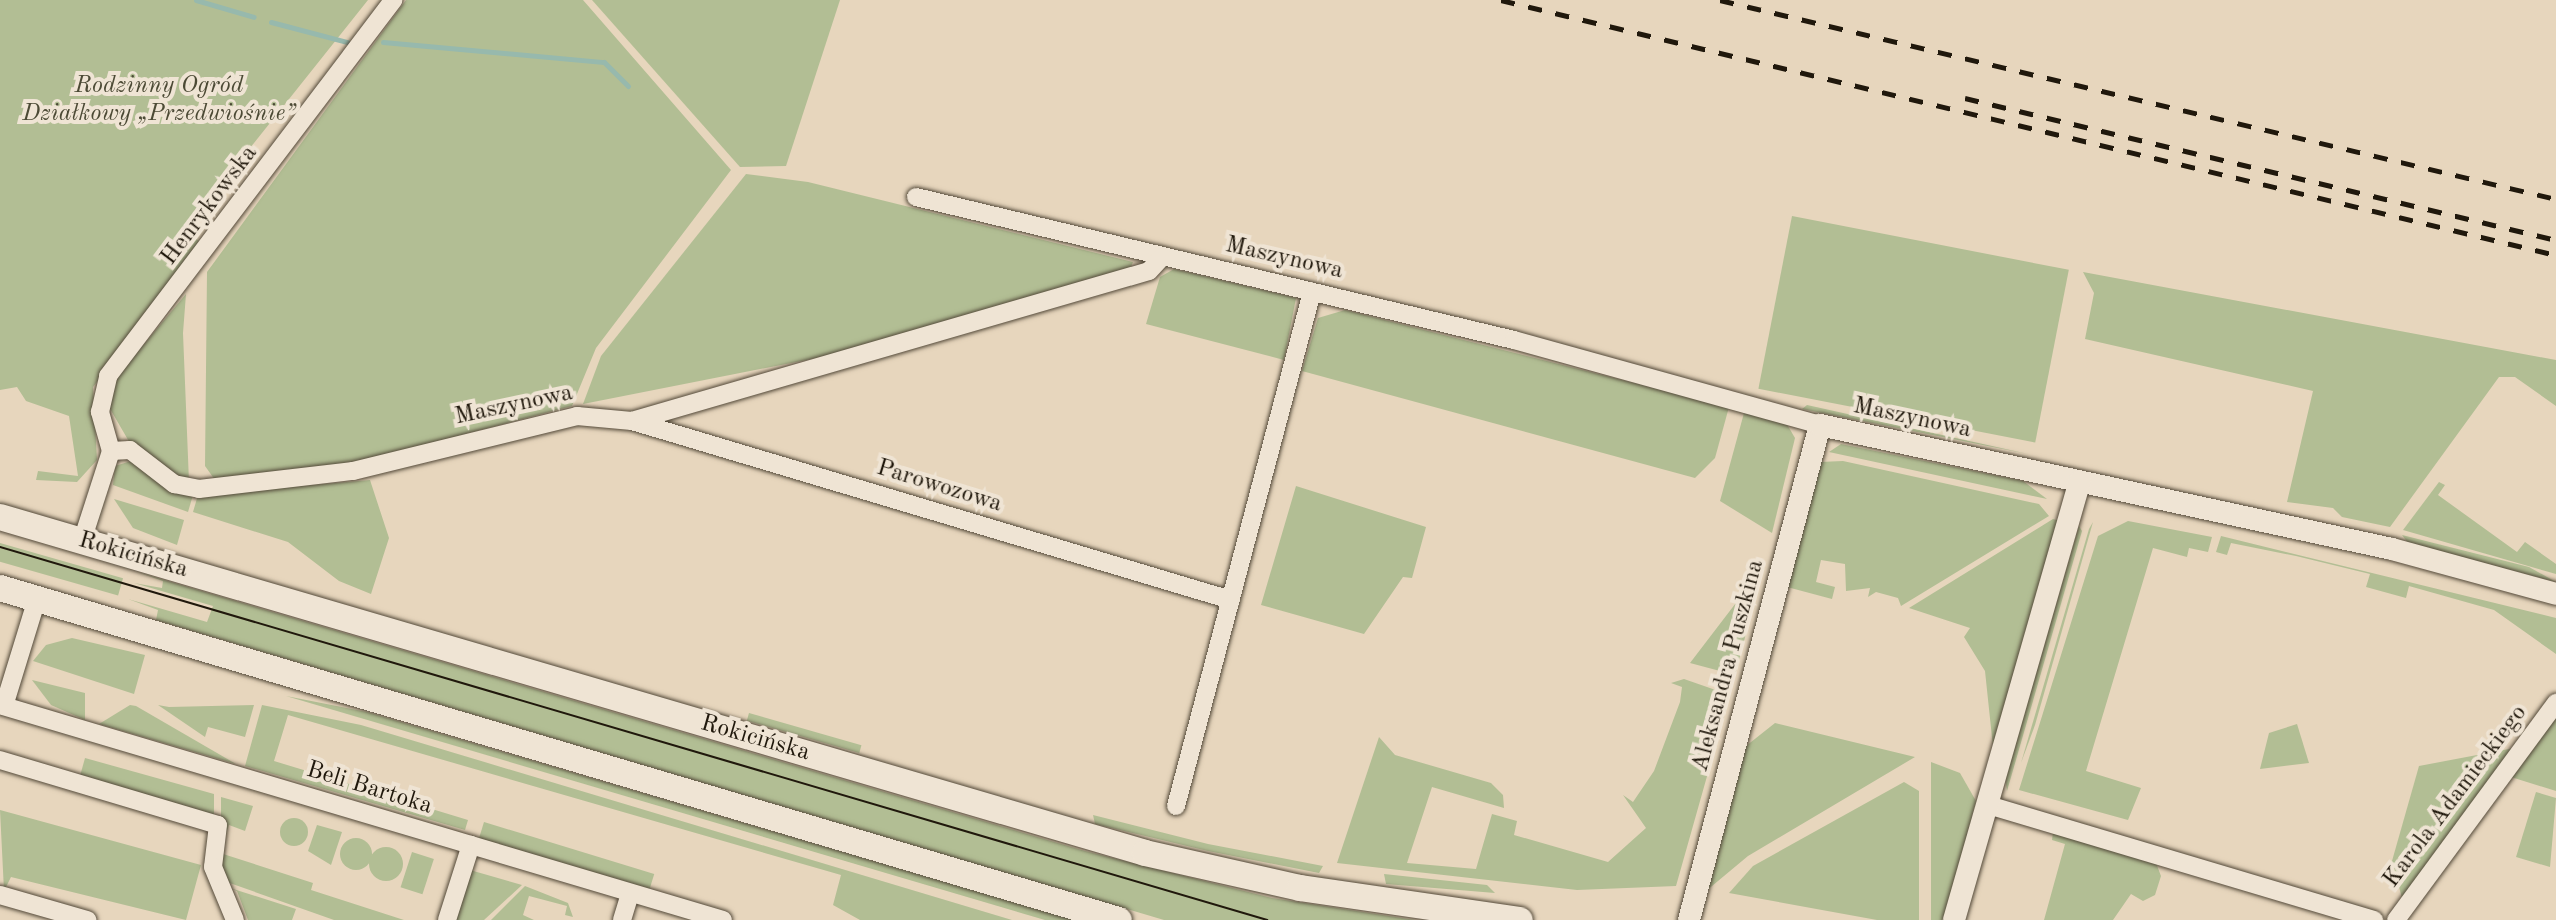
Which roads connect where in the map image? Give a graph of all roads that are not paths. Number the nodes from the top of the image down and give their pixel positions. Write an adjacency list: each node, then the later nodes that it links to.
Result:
1 (393, 0): 7 (street, Henrykowska)
2 (916, 197): 3 (street)
3 (1162, 257): 4 (street, Maszynowa); 5 (street, Maszynowa)
4 (1312, 292): 6 (street, Maszynowa); 14 (street)
5 (632, 421): 7 (street, Maszynowa); 14 (street, Parowozowa)
6 (1820, 425): 8 (street, Maszynowa); 30 (street, Aleksandra Puszkina)
7 (111, 451): 10 (street)
8 (2080, 482): 12 (street, Maszynowa); 18 (street)
9 (0, 517): 10 (main road, Rokicińska)
10 (82, 541): 29 (main road, Rokicińska)
11 (0, 588): 13 (main road)
12 (2556, 594)
13 (37, 599): 16 (street); 28 (main road)
14 (1231, 600): 19 (street)
15 (2556, 703): 33 (street, Karola Adamieckiego)
16 (2, 706): 20 (street, Beli Bartoka)
17 (0, 760): 24 (street)
18 (1988, 805): 31 (street); 32 (street)
19 (1176, 806)
20 (471, 845): 21 (street, Beli Bartoka); 25 (street)
21 (630, 893): 26 (street); 27 (street, Beli Bartoka)
22 (0, 895): 23 (street)
23 (87, 920)
24 (235, 920)
25 (447, 920)
26 (622, 920)
27 (723, 920)
28 (1119, 920)
29 (1520, 920)
30 (1689, 920)
31 (1954, 920)
32 (2374, 920)
33 (2396, 920)

